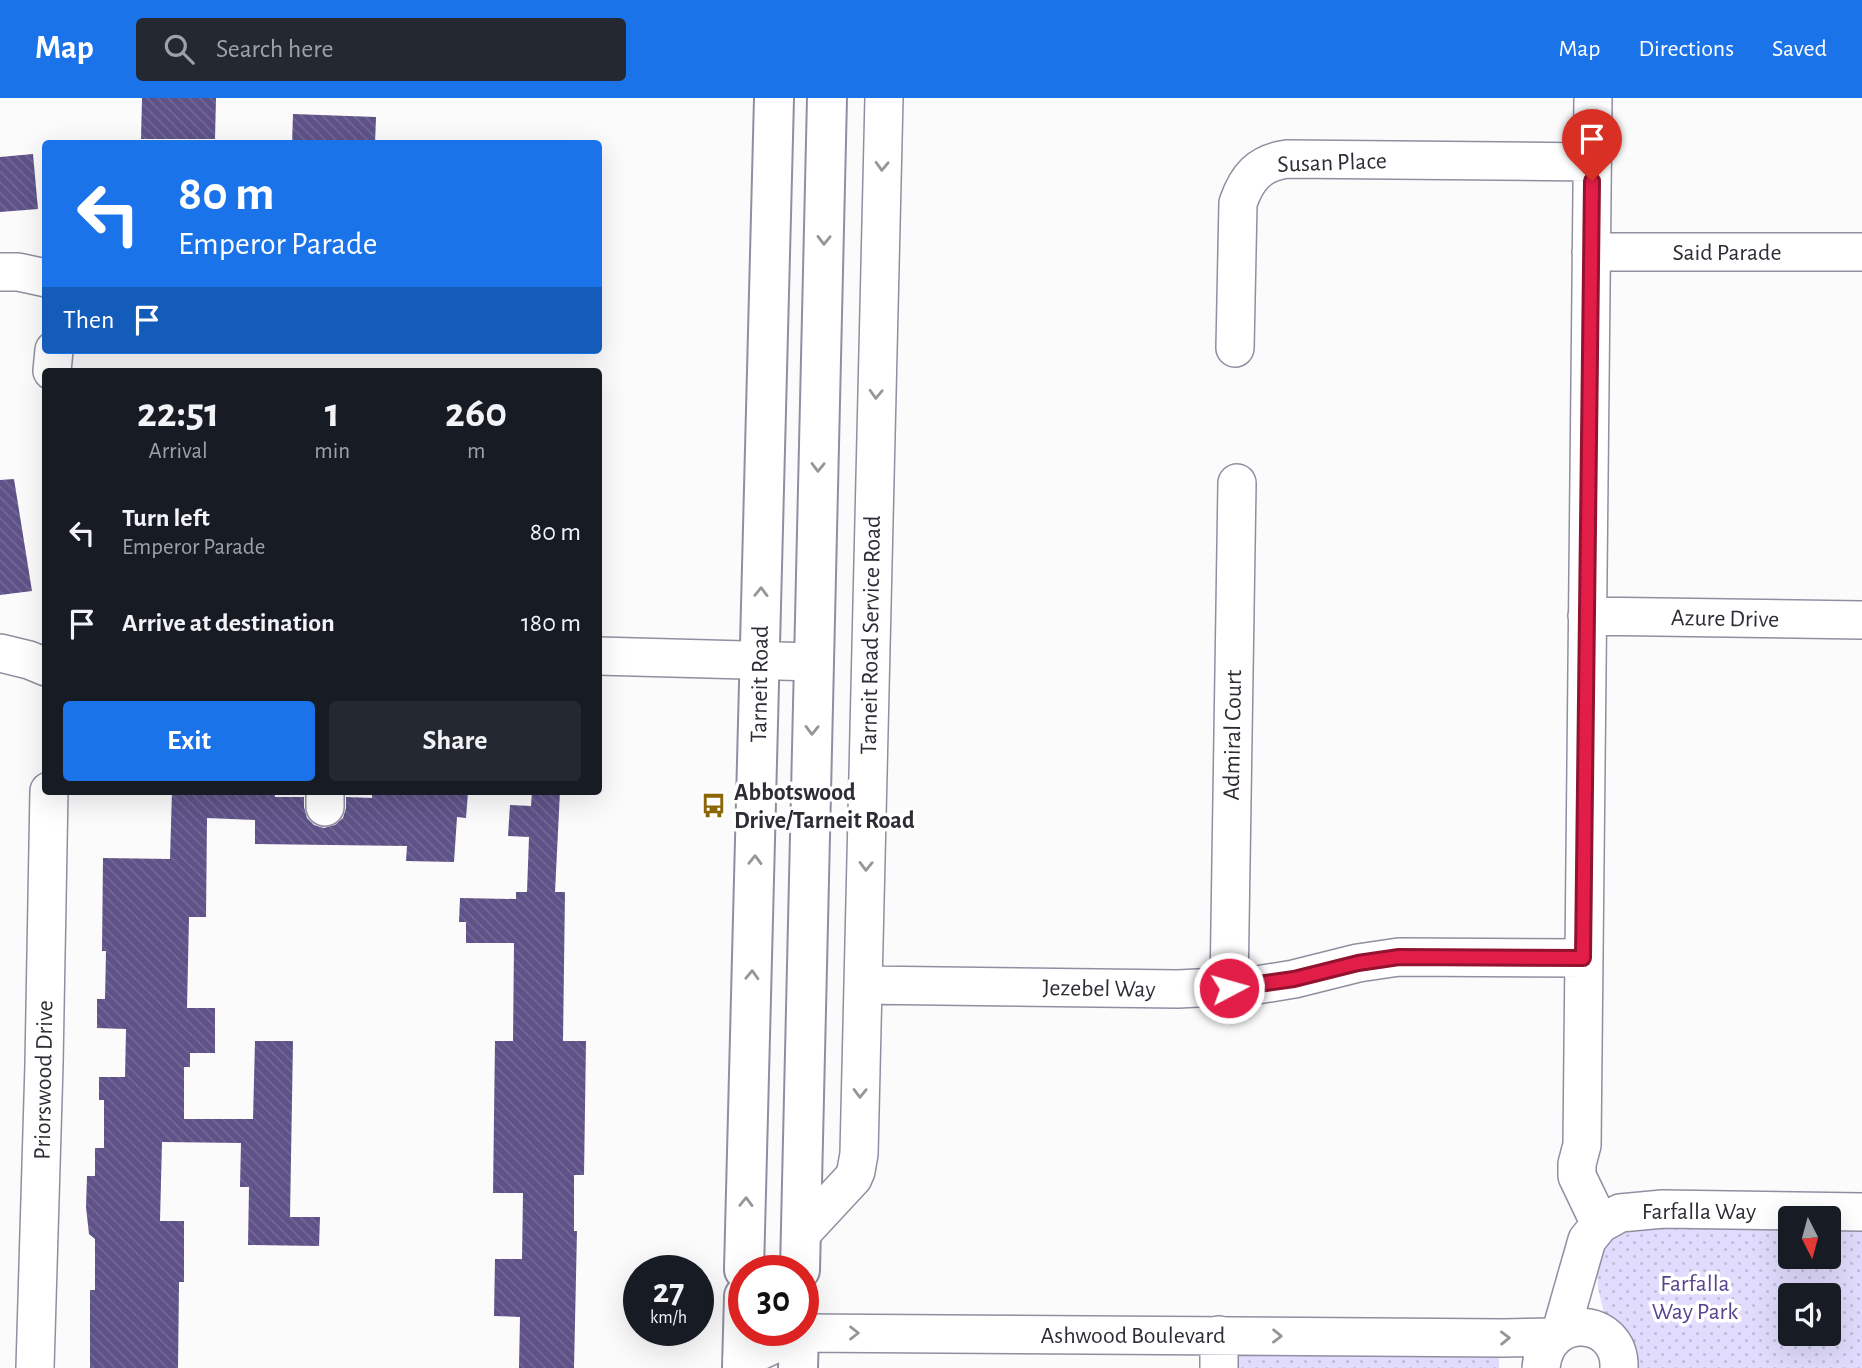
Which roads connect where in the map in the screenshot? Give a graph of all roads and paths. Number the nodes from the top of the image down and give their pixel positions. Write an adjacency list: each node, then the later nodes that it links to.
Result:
1 (774, 98): 12 (main road, Tarneit Road)
2 (794, 98): 12 (main road)
3 (827, 98): 19 (main road, one-way to 19)
4 (884, 98): 23 (street, Tarneit Road Service Road, one-way to 23)
5 (1593, 98): 6 (street)
6 (1592, 162): 7 (street); 11 (street, Susan Place)
7 (1591, 252): 8 (street, Said Parade); 14 (street)
8 (1862, 252)
9 (0, 272): 10 (street)
10 (42, 277)
11 (1235, 348)
12 (766, 365): 18 (main road, Tarneit Road, one-way to 12)
13 (1237, 483): 24 (street, Admiral Court)
14 (1587, 616): 15 (street, Azure Drive); 22 (street)
15 (1862, 620)
16 (0, 653): 20 (street)
17 (602, 656): 18 (street)
18 (760, 661): 19 (street); 28 (main road, Tarneit Road, one-way to 18)
19 (814, 662): 27 (main road, one-way to 27)
20 (42, 665)
21 (49, 795): 37 (street, Priorswood Drive)
22 (1583, 958): 24 (street, Jezebel Way); 26 (street)
23 (863, 985): 24 (street, Jezebel Way); 27 (street, Tarneit Road Service Road, one-way to 27)
24 (1229, 988)
25 (1862, 1212): 26 (street, Farfalla Way)
26 (1610, 1219): 29 (street)
27 (801, 1252)
28 (744, 1255)
29 (1581, 1262): 31 (street); 35 (street)
30 (819, 1343): 34 (street, Ashwood Boulevard, one-way to 34)
31 (1552, 1345): 34 (street, Ashwood Boulevard, one-way to 31); 35 (street, Ashwood Boulevard)
32 (748, 1346): 36 (main road)
33 (793, 1346): 36 (street, Ashwood Boulevard)
34 (1219, 1352)
35 (1615, 1355)
36 (749, 1365)
37 (35, 1368)

